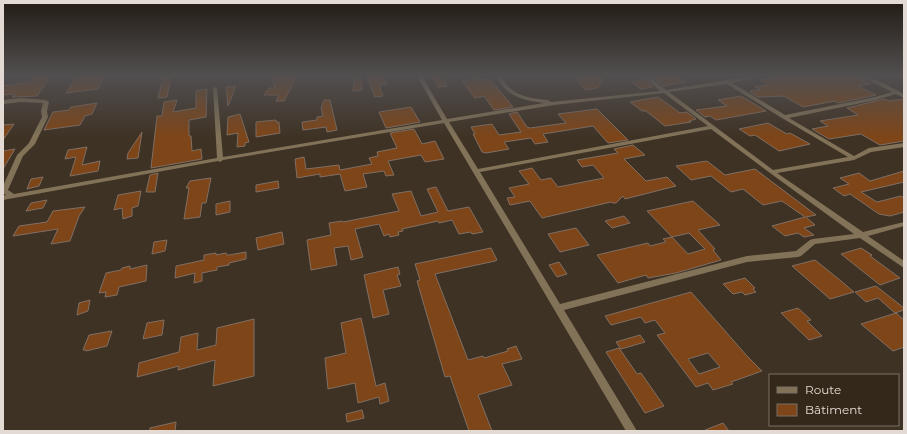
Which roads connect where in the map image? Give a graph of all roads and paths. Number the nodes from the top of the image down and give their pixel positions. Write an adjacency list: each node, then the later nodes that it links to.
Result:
1 (216, 96): 15 (street)
2 (431, 96): 11 (street)
3 (521, 96): 9 (street)
4 (620, 96): 9 (street)
5 (669, 96): 12 (street)
6 (751, 96): 10 (street)
7 (882, 96): 10 (street)
8 (3, 102): 18 (street)
9 (554, 103): 11 (street)
10 (784, 117): 14 (street)
11 (446, 121): 15 (street); 16 (street)
12 (713, 127): 16 (street); 17 (street)
13 (904, 145): 14 (street)
14 (854, 158): 17 (street)
15 (220, 160): 18 (street)
16 (476, 171): 23 (street)
17 (772, 172): 21 (street)
18 (12, 196): 19 (street)
19 (3, 198)
20 (904, 224): 21 (street)
21 (862, 235): 22 (street); 23 (street)
22 (904, 265)
23 (558, 308): 24 (street)
24 (632, 431)

